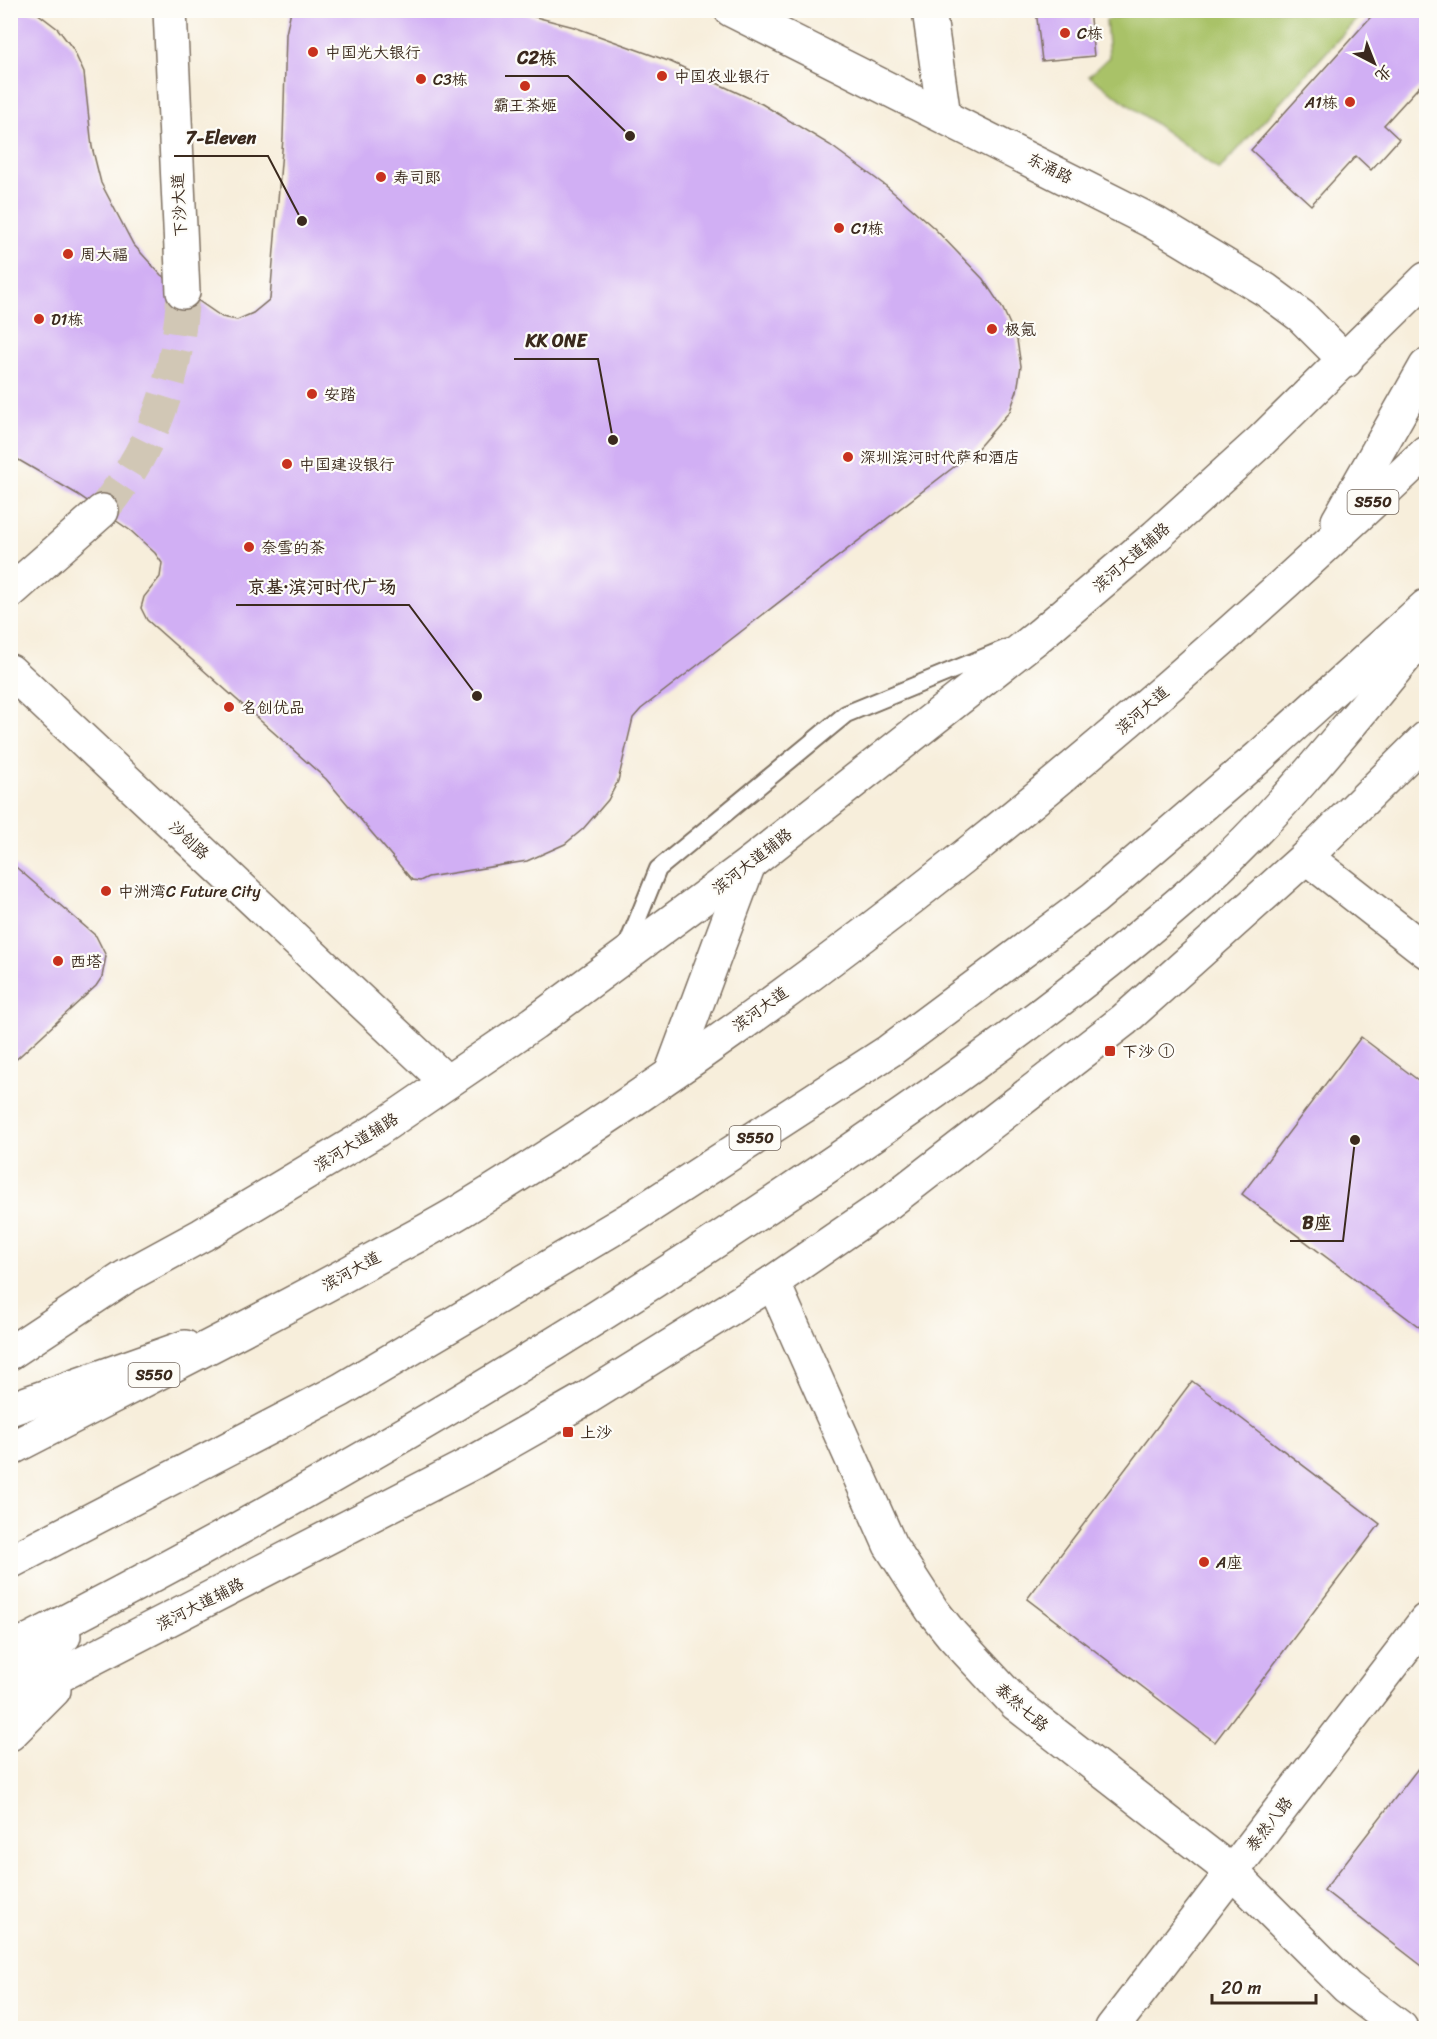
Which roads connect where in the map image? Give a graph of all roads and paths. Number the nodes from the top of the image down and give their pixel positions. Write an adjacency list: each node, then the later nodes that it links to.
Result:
1 (731, 10): 4 (main road, 东涌路)
2 (929, 10): 4 (main road)
3 (169, 11): 6 (main road, 下沙大道)
4 (944, 116): 7 (main road, 东涌路)
5 (1426, 279): 7 (main road, 滨河大道辅路)
6 (183, 292)
7 (1346, 361): 15 (main road, 滨河大道辅路)
8 (1426, 366): 11 (main road)
9 (1426, 452): 11 (main road, 滨河大道 / S550)
10 (102, 511): 12 (main road)
11 (1320, 552): 22 (main road, 滨河大道 / S550)
12 (10, 592)
13 (1426, 606): 31 (main road, S550)
14 (1426, 632): 32 (main road)
15 (1041, 634): 19 (main road, 滨河大道辅路); 21 (lane)
16 (10, 671): 23 (main road, 沙创路)
17 (1426, 738): 18 (main road, 滨河大道辅路)
18 (1306, 857): 20 (main road); 25 (main road, 滨河大道辅路)
19 (749, 864): 21 (main road, 滨河大道辅路); 22 (main road)
20 (1426, 951)
21 (621, 960): 23 (main road, 滨河大道辅路)
22 (672, 1071): 26 (main road, 滨河大道 / S550)
23 (447, 1082): 24 (main road, 滨河大道辅路)
24 (124, 1277): 27 (main road); 28 (main road, 滨河大道辅路)
25 (773, 1282): 35 (main road, 滨河大道辅路); 39 (main road, 泰然七路)
26 (297, 1301): 29 (main road); 30 (main road, 滨河大道 / S550)
27 (10, 1328)
28 (10, 1353)
29 (10, 1409)
30 (10, 1449)
31 (10, 1562)
32 (107, 1601): 34 (main road); 36 (main road)
33 (1426, 1620): 39 (main road, 泰然八路)
34 (10, 1650)
35 (80, 1666): 37 (main road, 滨河大道辅路); 38 (main road)
36 (10, 1686)
37 (10, 1701)
38 (10, 1734)
39 (1232, 1872): 40 (main road, 泰然八路); 41 (main road, 泰然七路)
40 (1112, 2028)
41 (1401, 2028)

